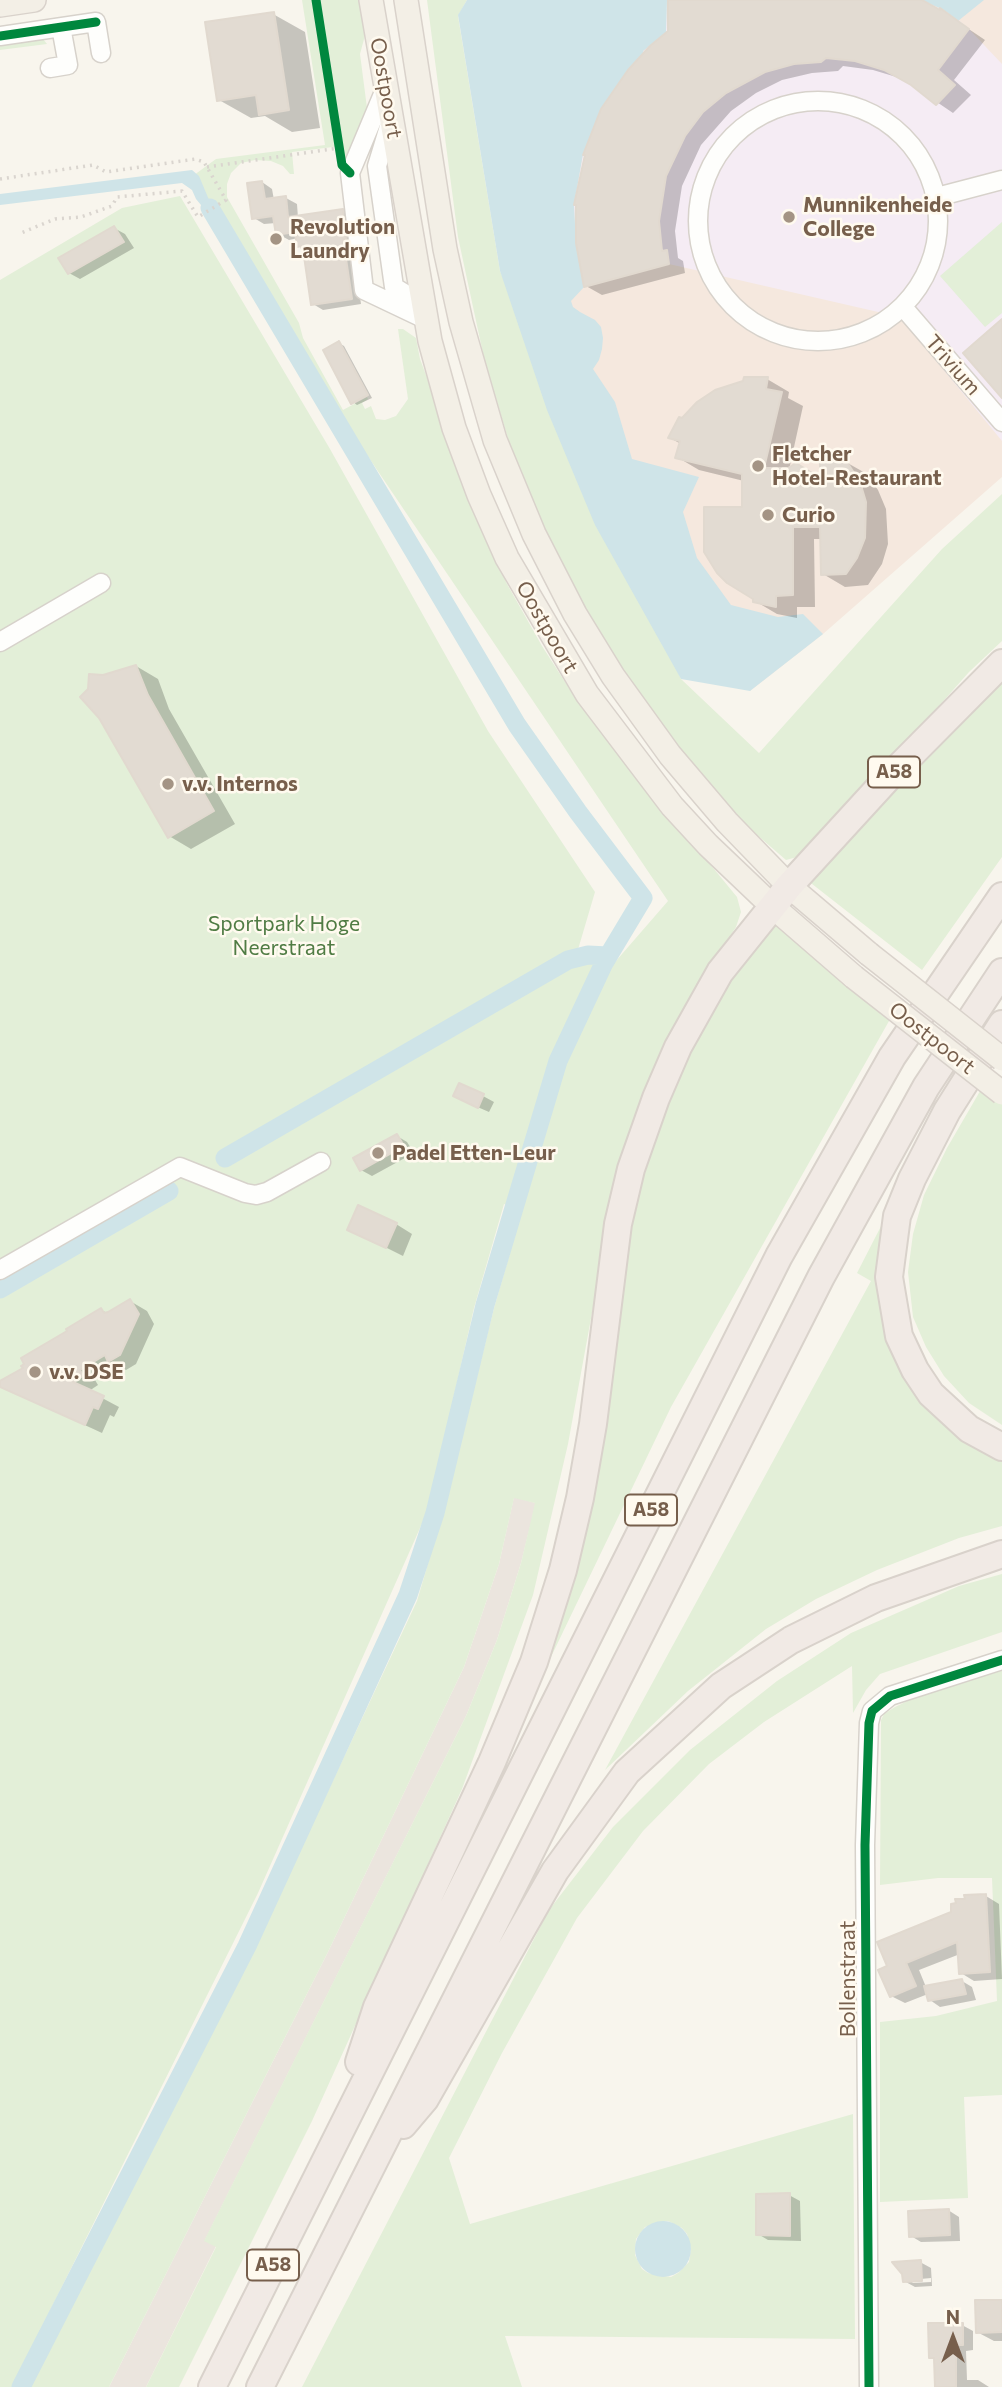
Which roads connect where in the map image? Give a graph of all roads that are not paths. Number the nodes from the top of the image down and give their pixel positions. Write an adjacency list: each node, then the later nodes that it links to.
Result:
1 (34, 0): 4 (main road)
2 (371, 0): 9 (main road, Oostpoort)
3 (408, 2): 18 (main road, Oostpoort)
4 (0, 5)
5 (61, 27): 6 (street); 7 (street); 8 (street)
6 (0, 36)
7 (101, 53)
8 (50, 68)
9 (386, 87): 13 (main road, Oostpoort); 13 (street)
10 (1002, 180): 11 (street)
11 (937, 197): 12 (street); 12 (street)
12 (903, 307): 14 (street, Trivium)
13 (423, 311): 20 (main road, Oostpoort)
14 (1002, 422)
15 (101, 583): 16 (street)
16 (0, 642)
17 (1002, 663): 18 (highway, A58)
18 (789, 886): 20 (highway); 23 (main road, Oostpoort, bridge)
19 (1002, 896): 30 (highway, A58)
20 (772, 906): 24 (main road, Oostpoort, bridge); 30 (highway, A58)
21 (1002, 972): 31 (highway, A58)
22 (1002, 1024): 27 (highway)
23 (1002, 1059)
24 (1002, 1093)
25 (321, 1162): 26 (street)
26 (0, 1270)
27 (1002, 1447)
28 (1002, 1554): 31 (highway, A58)
29 (1002, 1661): 34 (street, Bollenstraat)
30 (333, 2143): 32 (highway, A58)
31 (371, 2165): 33 (highway, A58)
32 (212, 2387)
33 (260, 2387)
34 (869, 2387)

